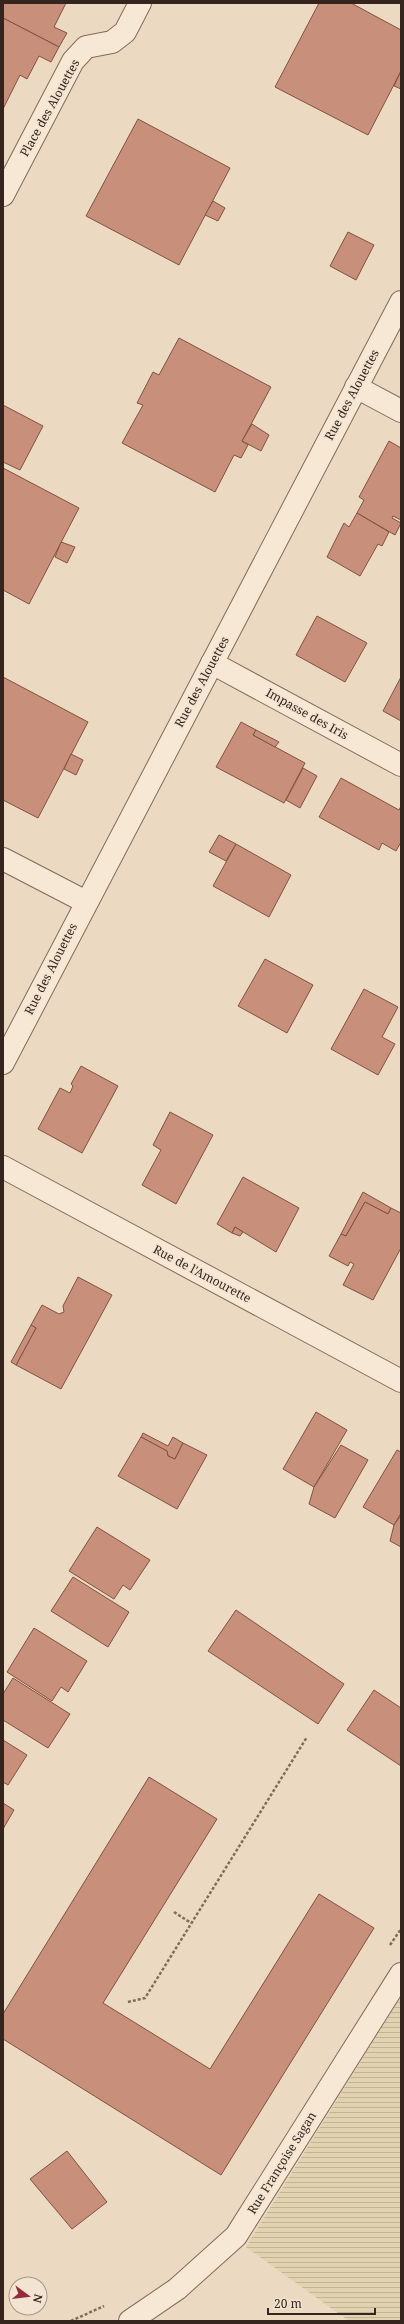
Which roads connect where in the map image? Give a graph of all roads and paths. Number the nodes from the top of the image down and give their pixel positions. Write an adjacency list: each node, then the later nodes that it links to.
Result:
1 (140, 3): 2 (street, Place des Alouettes)
2 (3, 195)
3 (401, 302): 4 (street, Rue des Alouettes)
4 (356, 387): 5 (street); 6 (street, Rue des Alouettes)
5 (401, 411)
6 (212, 663): 7 (street, Impasse des Iris); 9 (street, Rue des Alouettes)
7 (401, 765)
8 (3, 859): 9 (street)
9 (86, 902): 10 (street, Rue des Alouettes)
10 (3, 1063)
11 (3, 1167): 12 (street, Rue de l'Amourette)
12 (401, 1382)
13 (307, 1737): 15 (path)
14 (174, 1912): 15 (path)
15 (191, 1923): 19 (path)
16 (401, 1929): 17 (path)
17 (389, 1948)
18 (401, 1974): 22 (street, Rue Françoise Sagan)
19 (128, 2002)
20 (110, 2303): 21 (path)
21 (71, 2321)
22 (130, 2321)

